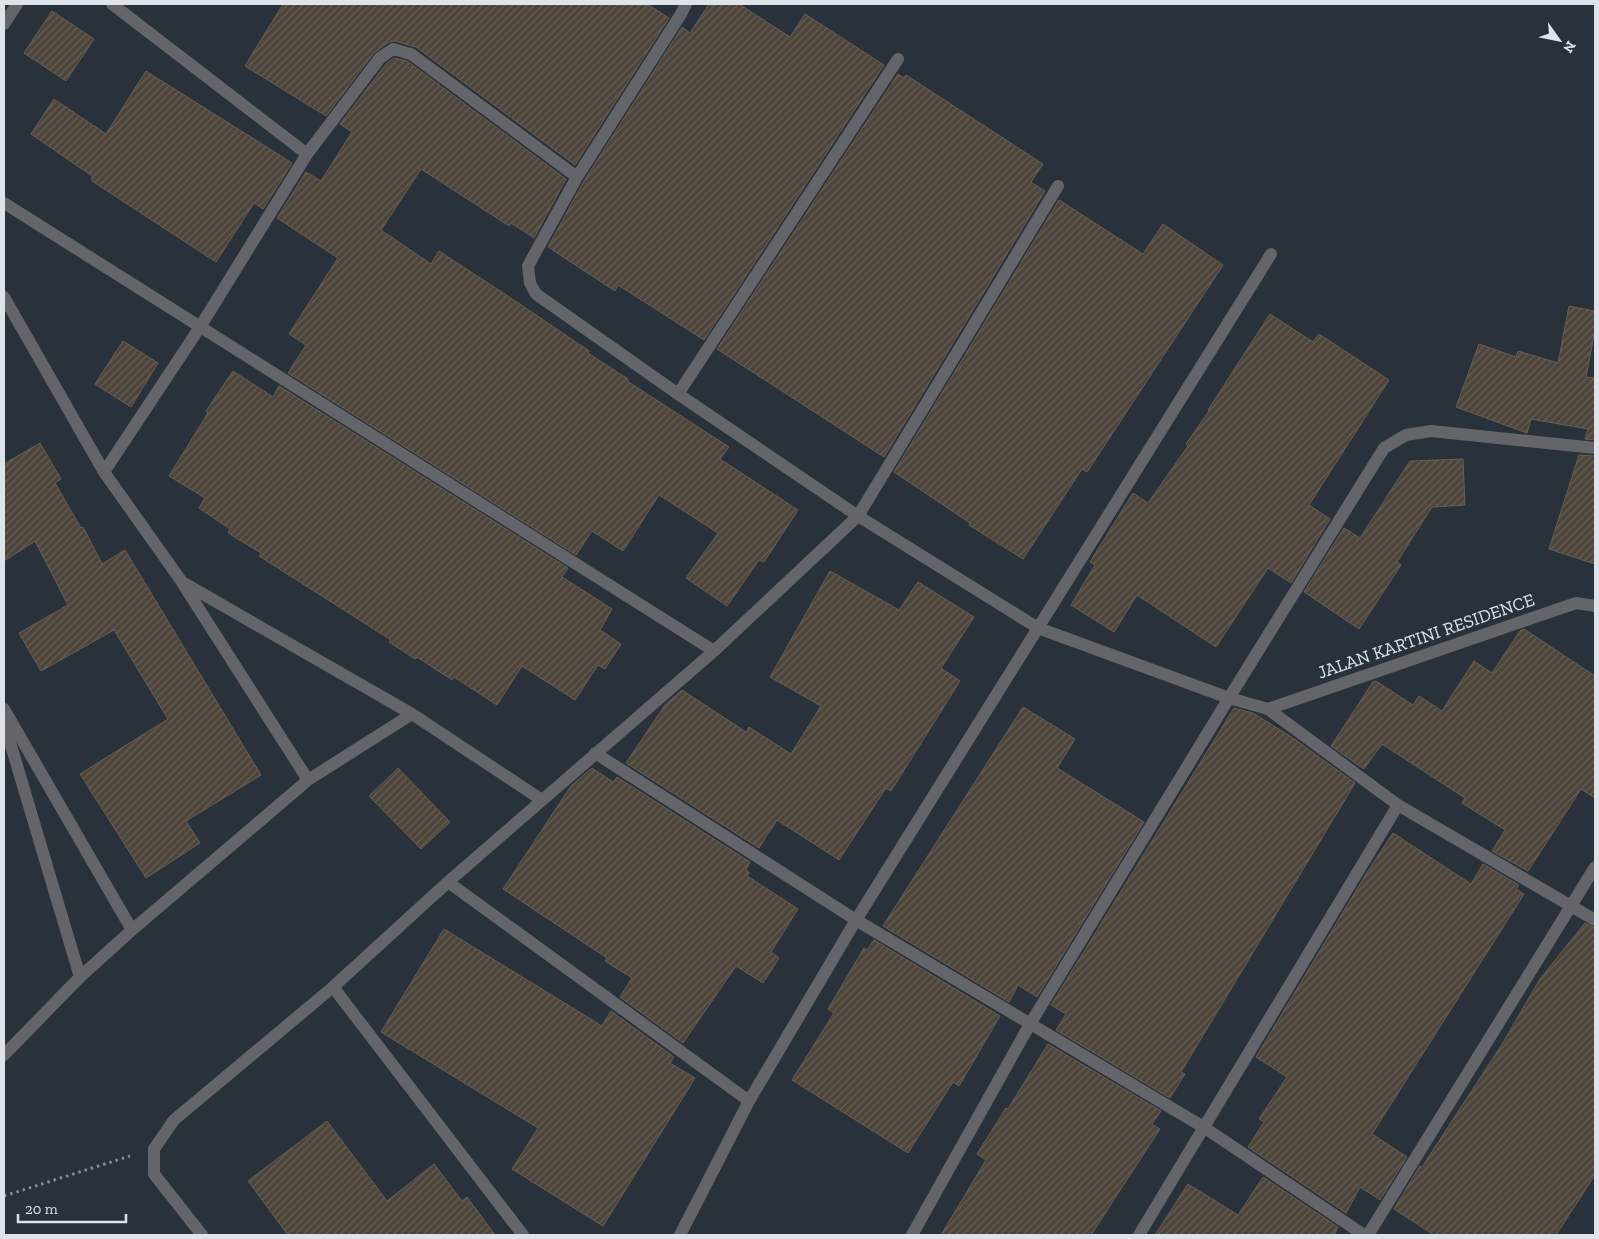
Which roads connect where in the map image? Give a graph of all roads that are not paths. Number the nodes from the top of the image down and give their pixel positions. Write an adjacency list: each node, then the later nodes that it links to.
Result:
1 (17, 4): 4 (street)
2 (112, 4): 6 (street)
3 (686, 4): 7 (street)
4 (4, 24)
5 (898, 59): 13 (street)
6 (307, 154): 7 (street); 12 (street)
7 (577, 177): 13 (street)
8 (1058, 186): 16 (street)
9 (4, 203): 12 (street)
10 (1271, 254): 19 (street)
11 (4, 297): 15 (street)
12 (200, 327): 15 (street); 20 (street)
13 (678, 394): 16 (street)
14 (1595, 448): 21 (street)
15 (104, 472): 17 (street)
16 (858, 516): 19 (street); 20 (street)
17 (182, 582): 24 (street); 27 (street)
18 (1595, 606): 23 (street, JALAN KARTINI RESIDENCE)
19 (1038, 628): 21 (street); 33 (street)
20 (714, 651): 26 (street)
21 (1228, 698): 23 (street); 38 (street)
22 (4, 709): 35 (street)
23 (1268, 709): 29 (street)
24 (412, 714): 27 (street); 28 (street)
25 (4, 722): 36 (street)
26 (595, 753): 28 (street); 33 (street)
27 (308, 780): 35 (street)
28 (542, 800): 31 (street)
29 (1398, 805): 32 (street); 41 (street)
30 (1595, 867): 32 (street)
31 (448, 882): 37 (street); 40 (street)
32 (1571, 906): 34 (street); 48 (street)
33 (856, 920): 38 (street); 40 (street)
34 (1595, 920)
35 (132, 930): 36 (street)
36 (80, 978): 39 (street)
37 (333, 987): 42 (street); 43 (street)
38 (1030, 1024): 41 (street); 45 (street)
39 (4, 1055)
40 (749, 1101): 44 (street)
41 (1205, 1128): 46 (street); 47 (street)
42 (202, 1235)
43 (523, 1235)
44 (680, 1235)
45 (912, 1235)
46 (1139, 1235)
47 (1364, 1235)
48 (1368, 1235)

